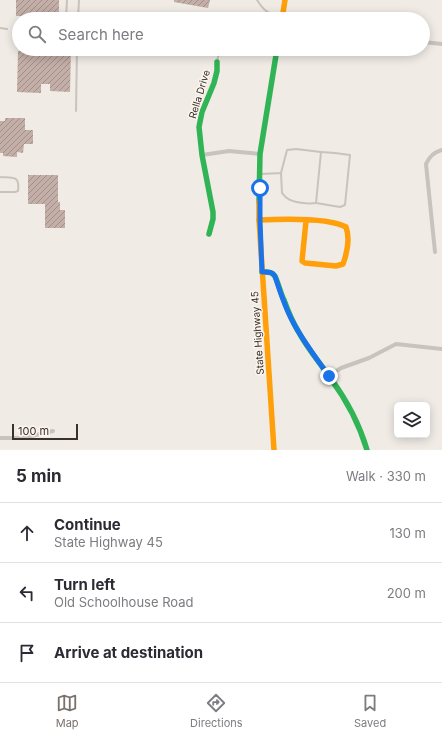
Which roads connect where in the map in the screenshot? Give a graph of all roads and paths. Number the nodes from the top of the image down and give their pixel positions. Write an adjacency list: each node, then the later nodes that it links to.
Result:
1 (67, 0): 5 (lane)
2 (79, 0): 6 (lane)
3 (257, 0): 7 (lane)
4 (285, 0): 8 (street)
5 (66, 12)
6 (78, 12)
7 (266, 12)
8 (283, 12)
9 (0, 28): 10 (lane)
10 (7, 28)
11 (430, 43): 12 (street)
12 (442, 44)
13 (77, 56): 17 (lane)
14 (218, 56): 16 (lane)
15 (276, 56): 20 (street, State Highway 45)
16 (217, 62): 21 (street, Rella Drive)
17 (76, 111)
18 (442, 150): 30 (street)
19 (321, 152): 22 (lane); 26 (lane); 26 (lane)
20 (260, 154): 21 (street); 23 (street, State Highway 45)
21 (202, 155): 29 (street, Rella Drive)
22 (281, 173): 23 (lane); 26 (lane)
23 (260, 174): 27 (street, State Highway 45)
24 (0, 177): 25 (lane)
25 (0, 192)
26 (316, 202)
27 (260, 220): 28 (street); 31 (street, State Highway 45)
28 (306, 220): 28 (street)
29 (209, 234)
30 (435, 252)
31 (262, 272): 33 (street); 36 (street, State Highway 45)
32 (442, 349): 33 (street)
33 (329, 376): 37 (street)
34 (53, 431): 35 (street)
35 (0, 438)
36 (274, 450)
37 (367, 450)

